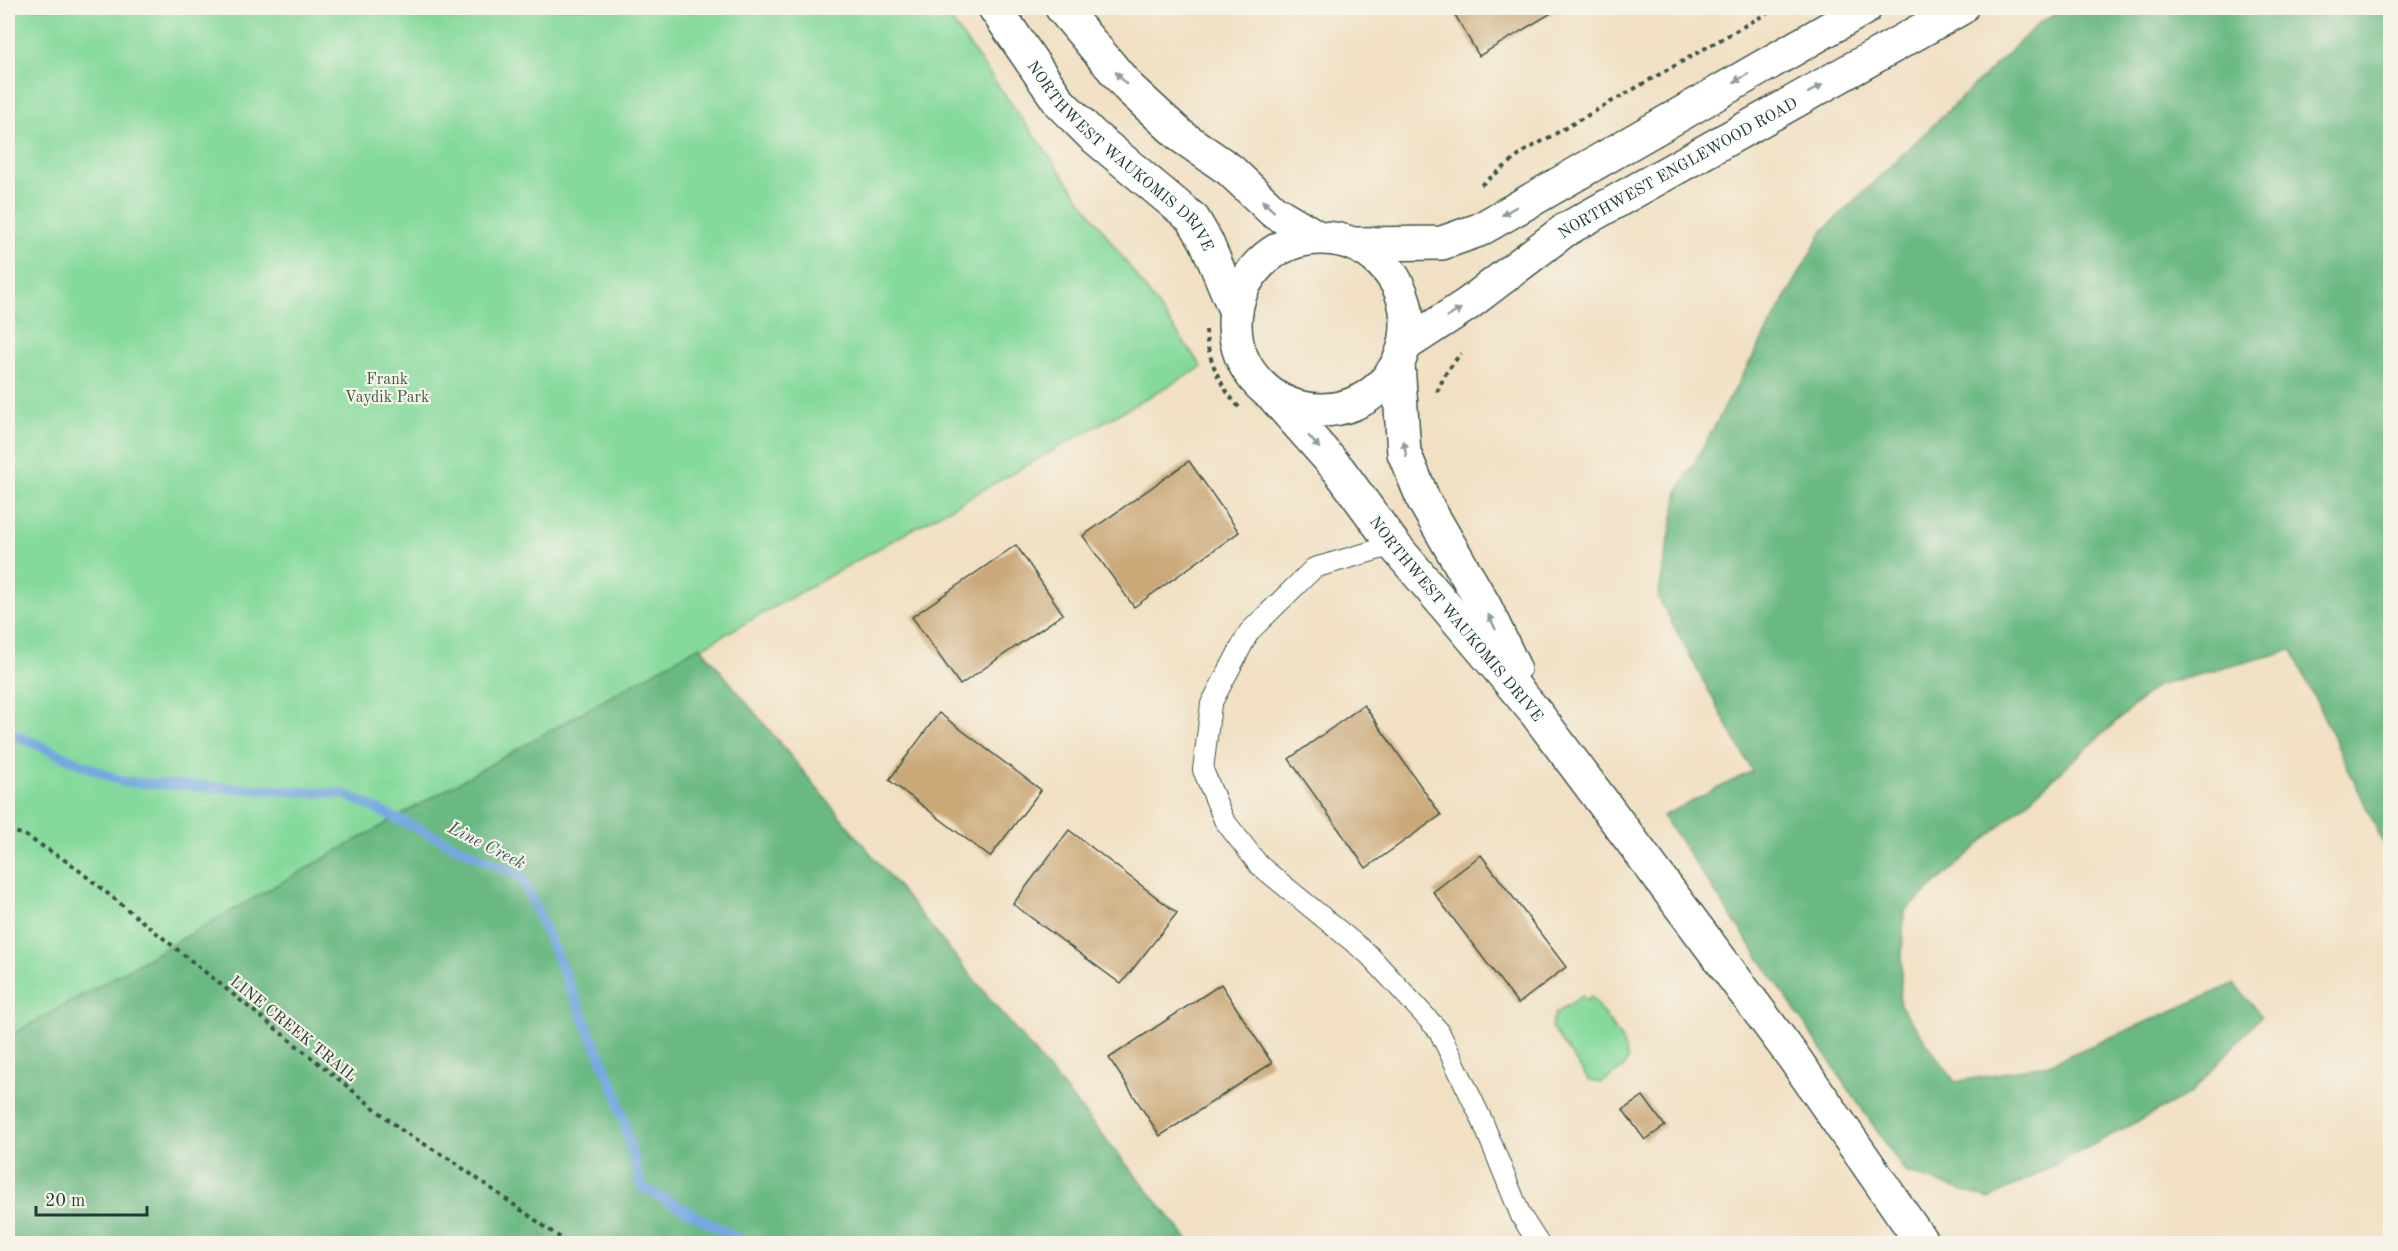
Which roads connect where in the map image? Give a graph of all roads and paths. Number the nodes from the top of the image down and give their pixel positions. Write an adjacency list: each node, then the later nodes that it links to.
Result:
1 (995, 8): 9 (main road, NORTHWEST WAUKOMIS DRIVE)
2 (1062, 8): 7 (main road, one-way to 2)
3 (1776, 8): 6 (path)
4 (1865, 8): 8 (main road, one-way to 8)
5 (1961, 8): 11 (main road, NORTHWEST ENGLEWOOD ROAD, one-way to 5)
6 (1479, 186)
7 (1317, 237): 8 (main road); 9 (main road)
8 (1356, 244): 11 (main road)
9 (1221, 316): 12 (main road); 14 (path)
10 (1467, 348): 13 (path)
11 (1402, 355): 12 (main road); 16 (main road, NORTHWEST WAUKOMIS DRIVE, one-way to 11)
12 (1275, 398): 15 (main road, NORTHWEST WAUKOMIS DRIVE, one-way to 15)
13 (1434, 399)
14 (1243, 411)
15 (1394, 545): 16 (main road, NORTHWEST WAUKOMIS DRIVE); 19 (lane)
16 (1536, 713): 20 (main road)
17 (8, 829): 18 (path, LINE CREEK TRAIL)
18 (569, 1244)
19 (1539, 1244)
20 (1923, 1244)

